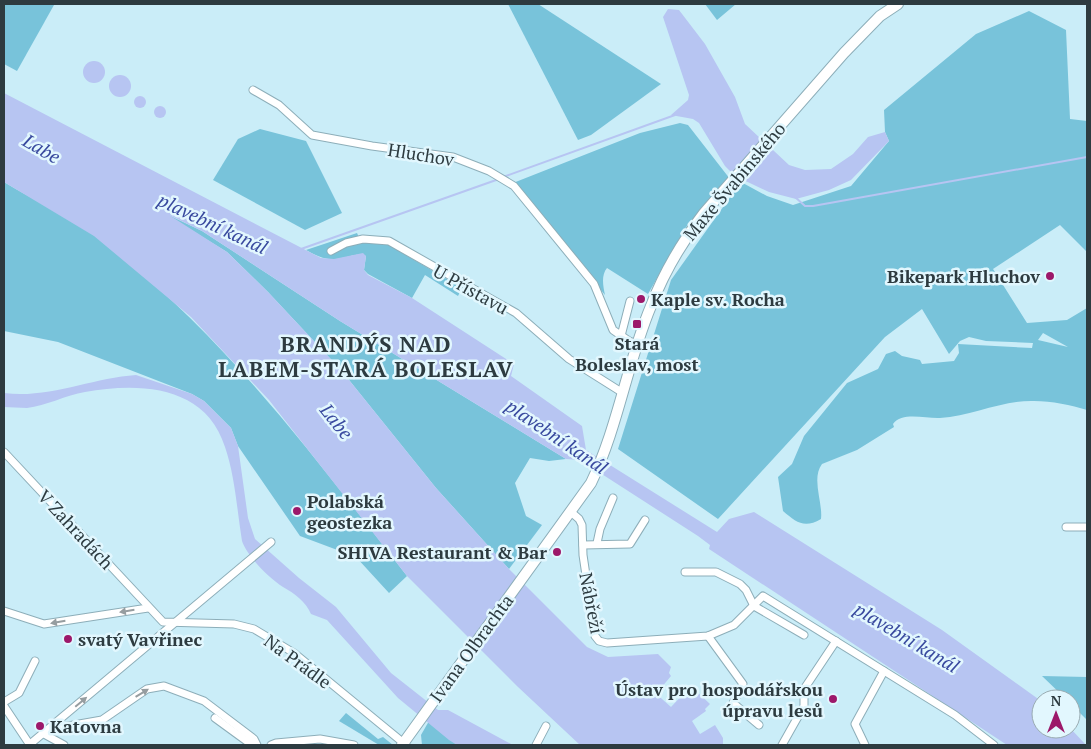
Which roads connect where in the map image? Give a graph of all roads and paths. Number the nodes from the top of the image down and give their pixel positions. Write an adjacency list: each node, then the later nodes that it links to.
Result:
1 (898, 4): 6 (main road, Maxe Švabinského)
2 (253, 90): 5 (street, Hluchov)
3 (331, 251): 7 (street, U Přístavu)
4 (630, 301): 5 (street)
5 (621, 336): 6 (street, Hluchov)
6 (637, 344): 7 (main road, Maxe Švabinského)
7 (623, 393): 10 (main road, Maxe Švabinského)
8 (4, 452): 20 (street, V Zahradách)
9 (613, 498): 15 (street)
10 (571, 512): 16 (street, Nábřeží); 17 (main road, Maxe Švabinského)
11 (645, 520): 15 (street)
12 (1087, 527): 13 (street)
13 (1066, 528)
14 (271, 542): 22 (street)
15 (597, 543): 16 (street)
16 (583, 545): 24 (street, Nábřeží)
17 (543, 551): 41 (main road, Ivana Olbrachta)
18 (685, 572): 19 (street)
19 (754, 606): 23 (street); 24 (street, Nábřeží); 25 (street, Nábřeží)
20 (148, 608): 21 (street, one-way to 21); 22 (street, V Zahradách)
21 (4, 611)
22 (176, 623): 33 (street, one-way to 22); 41 (street, Na Prádle)
23 (804, 635)
24 (708, 636): 31 (street)
25 (836, 640): 27 (street, Nábřeží); 43 (street)
26 (35, 661): 28 (street)
27 (884, 671): 44 (street); 45 (street, Nábřeží)
28 (4, 702)
29 (4, 706): 35 (street)
30 (216, 718): 37 (street)
31 (760, 724)
32 (546, 726): 42 (street)
33 (50, 729): 34 (street); 38 (street, one-way to 38)
34 (44, 734): 35 (street); 36 (street)
35 (29, 745)
36 (64, 745)
37 (252, 745)
38 (257, 745)
39 (271, 745): 40 (street)
40 (354, 745)
41 (403, 745)
42 (536, 745)
43 (782, 745)
44 (864, 745)
45 (994, 745)

